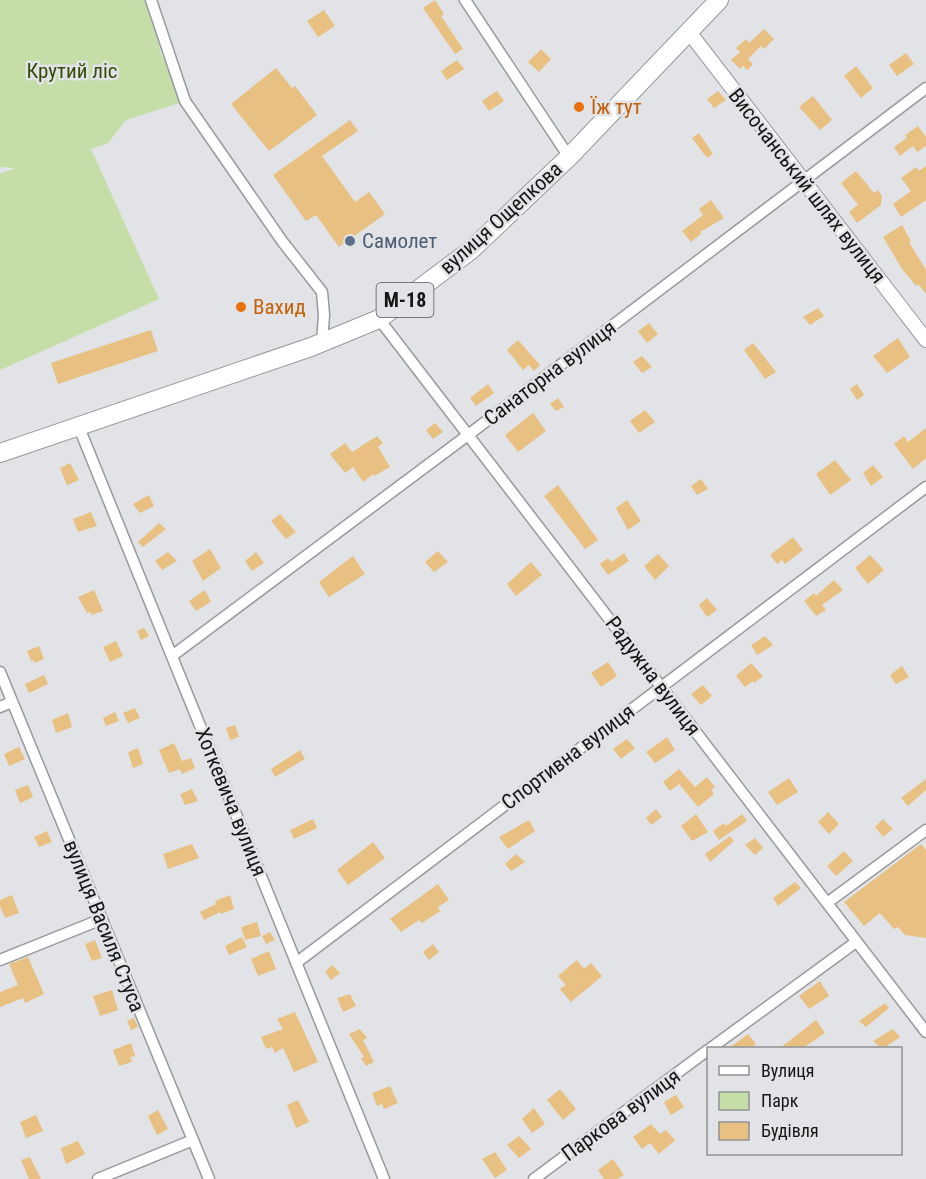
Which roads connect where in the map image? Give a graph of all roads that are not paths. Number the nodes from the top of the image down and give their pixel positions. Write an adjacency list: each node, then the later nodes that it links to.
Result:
1 (151, 0): 10 (street)
2 (465, 0): 6 (street)
3 (719, 0): 4 (highway, вулиця Ощепкова / М-18)
4 (689, 32): 6 (highway, вулиця Ощепкова / М-18); 7 (street, Височанський шлях вулиця)
5 (926, 88): 7 (street, Санаторна вулиця)
6 (569, 157): 8 (highway, вулиця Ощепкова / М-18)
7 (803, 180): 9 (street, Височанський шлях вулиця); 12 (street, Санаторна вулиця)
8 (379, 319): 10 (highway, вулиця Ощепкова / М-18); 12 (street, Радужна вулиця)
9 (926, 340)
10 (322, 342): 11 (highway, вулиця Ощепкова / М-18)
11 (78, 425): 13 (highway, вулиця Ощепкова / М-18); 15 (street, Хоткевича вулиця)
12 (468, 435): 15 (street, Санаторна вулиця); 17 (street, Радужна вулиця)
13 (0, 453)
14 (926, 487): 17 (street, Спортивна вулиця)
15 (172, 656): 25 (street, Хоткевича вулиця)
16 (0, 672): 18 (street, вулиця Василя Стуса)
17 (661, 686): 21 (street, Радужна вулиця); 25 (street, Спортивна вулиця)
18 (12, 702): 19 (street); 22 (street, вулиця Василя Стуса)
19 (0, 706)
20 (926, 830): 21 (street)
21 (827, 903): 23 (street, Радужна вулиця)
22 (102, 919): 24 (street); 29 (street, вулиця Василя Стуса)
23 (856, 942): 26 (street, Радужна вулиця); 27 (street, Паркова вулиця)
24 (0, 960)
25 (296, 963): 32 (street, Хоткевича вулиця)
26 (926, 1032)
27 (713, 1047)
28 (707, 1051): 33 (street, Паркова вулиця)
29 (193, 1140): 30 (street); 31 (street, вулиця Василя Стуса)
30 (98, 1179)
31 (209, 1179)
32 (384, 1179)
33 (534, 1179)

